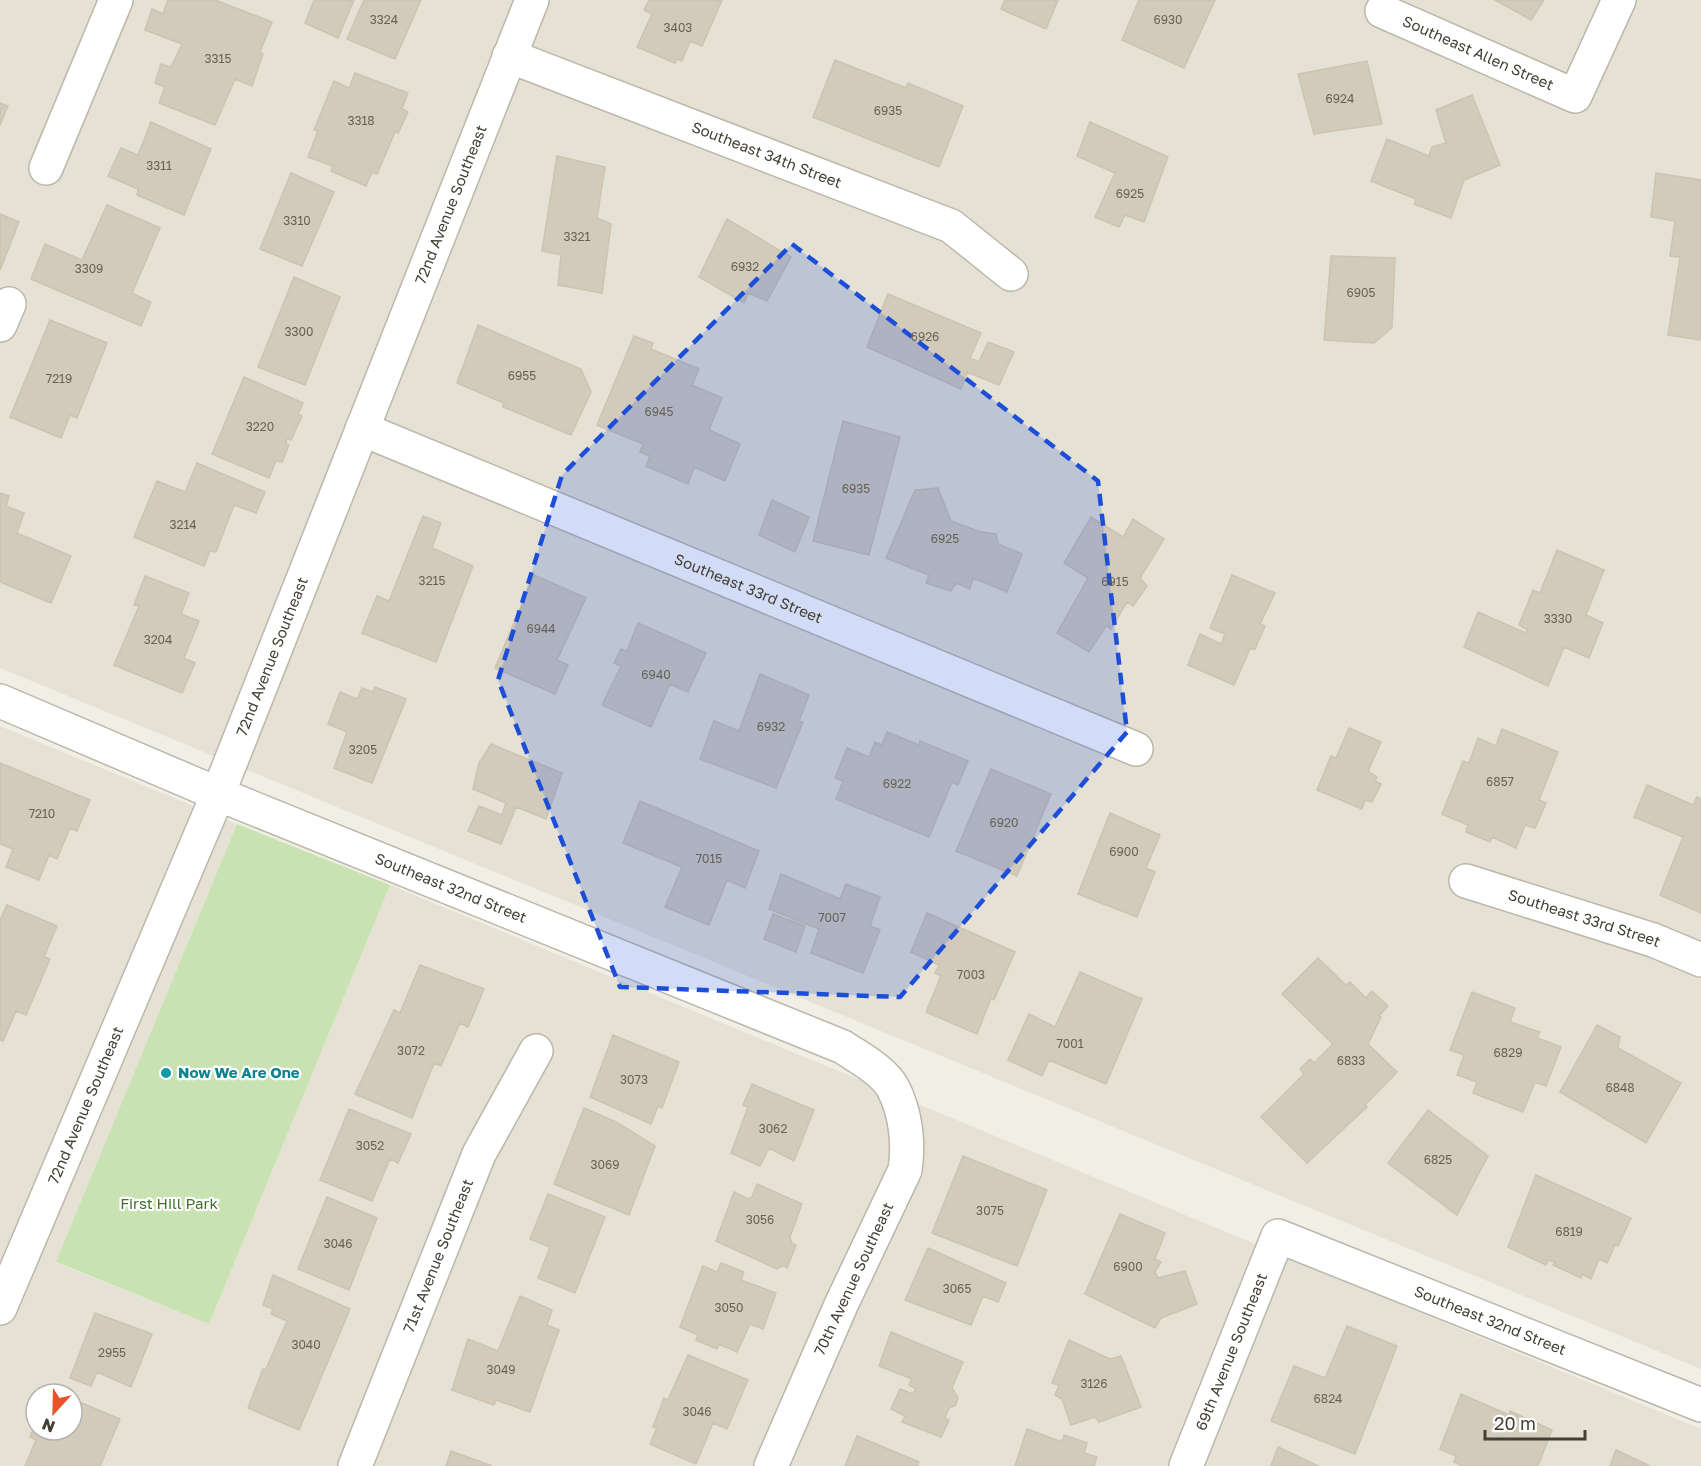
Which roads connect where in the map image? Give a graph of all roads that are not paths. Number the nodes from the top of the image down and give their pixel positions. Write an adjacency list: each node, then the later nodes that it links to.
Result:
1 (116, 0): 6 (street)
2 (532, 0): 5 (street, 72nd Avenue Southeast)
3 (1619, 0): 4 (street, Southeast Allen Street)
4 (1382, 11)
5 (509, 56): 7 (street, Southeast 34th Street); 8 (street, 72nd Avenue Southeast)
6 (46, 168)
7 (1011, 274)
8 (362, 429): 10 (street, Southeast 33rd Street); 11 (street, 72nd Avenue Southeast)
9 (0, 701): 11 (street, Southeast 32nd Street)
10 (1136, 749)
11 (218, 794): 15 (street, Southeast 32nd Street); 17 (street, 72nd Avenue Southeast)
12 (1466, 881): 13 (street, Southeast 33rd Street)
13 (1701, 960)
14 (536, 1051): 20 (street, 71st Avenue Southeast)
15 (892, 1087): 21 (street, 70th Avenue Southeast)
16 (1278, 1236): 19 (street, Southeast 32nd Street); 22 (street, 69th Avenue Southeast)
17 (10, 1258): 18 (street, 72nd Avenue Southeast)
18 (0, 1308)
19 (1701, 1405)
20 (355, 1466)
21 (771, 1466)
22 (1186, 1466)

